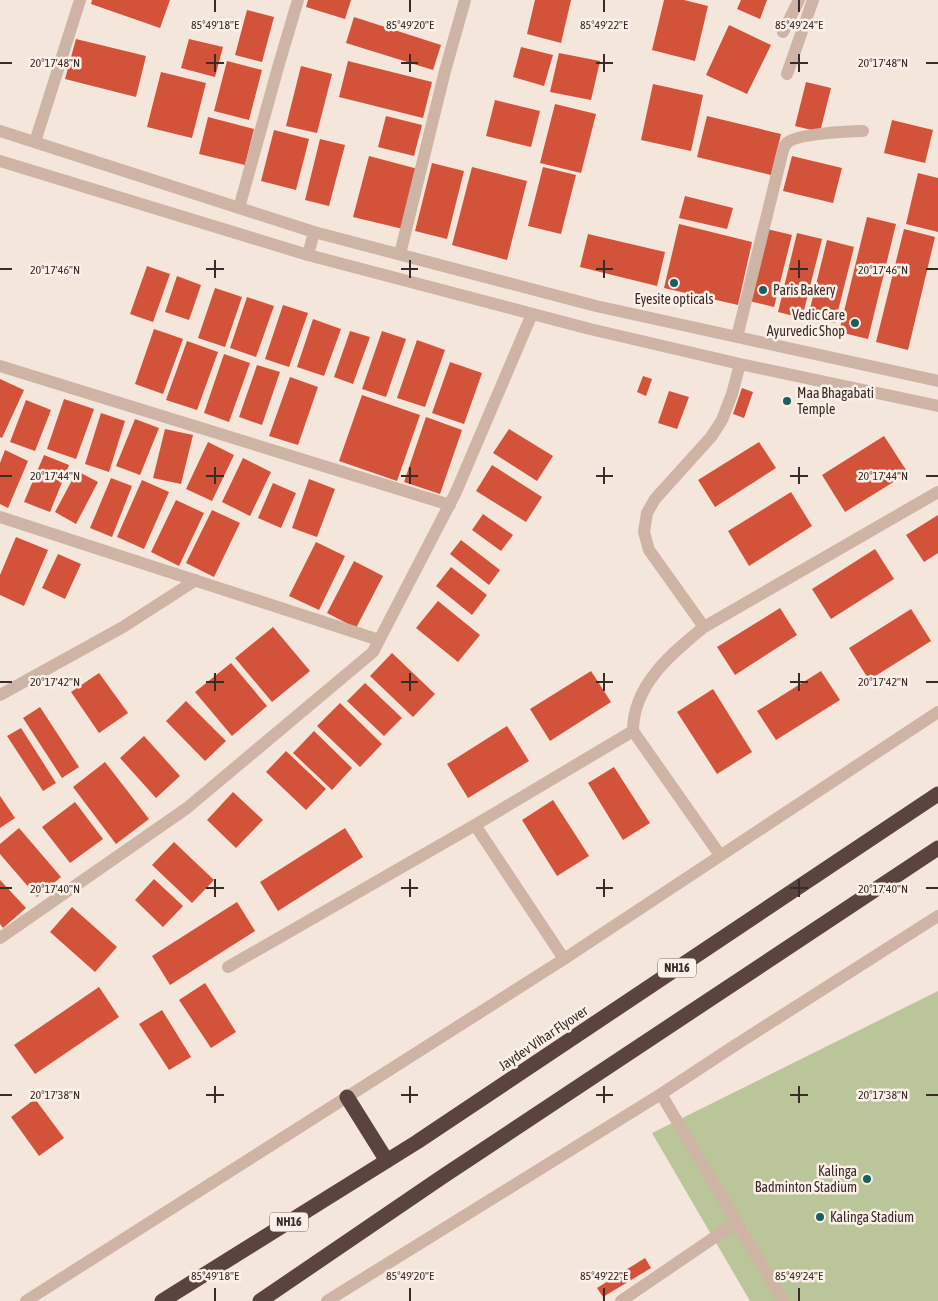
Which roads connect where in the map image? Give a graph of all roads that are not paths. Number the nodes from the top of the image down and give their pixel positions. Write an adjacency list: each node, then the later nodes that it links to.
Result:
1 (80, 0): 10 (street)
2 (298, 0): 12 (street)
3 (465, 0): 14 (street)
4 (798, 0): 6 (street)
5 (813, 0): 7 (street)
6 (783, 32)
7 (787, 74)
8 (0, 131): 10 (street)
9 (863, 131): 17 (street)
10 (35, 142): 12 (street)
11 (0, 161): 15 (street)
12 (239, 208): 13 (street)
13 (314, 232): 14 (street); 15 (street)
14 (400, 254): 17 (street)
15 (308, 255): 16 (street)
16 (532, 314): 18 (street); 23 (street)
17 (736, 337): 20 (street)
18 (740, 364): 21 (street); 26 (street)
19 (0, 366): 23 (street)
20 (938, 381)
21 (938, 406)
22 (938, 492): 26 (street)
23 (450, 505): 27 (street)
24 (0, 517): 25 (street)
25 (196, 580): 27 (street); 28 (street)
26 (704, 627): 31 (street)
27 (379, 640): 37 (street)
28 (6, 686): 29 (street)
29 (0, 695)
30 (938, 712): 35 (street)
31 (633, 731): 33 (street); 35 (street)
32 (938, 794): 42 (highway, Jaydev Vihar Flyover / NH16)
33 (475, 825): 38 (street); 39 (street)
34 (938, 848): 46 (highway)
35 (720, 855): 38 (street)
36 (938, 916): 40 (street)
37 (0, 938)
38 (564, 959): 41 (street)
39 (228, 967)
40 (661, 1094): 43 (street); 47 (street)
41 (347, 1097): 42 (highway); 44 (street)
42 (387, 1161): 45 (highway, Jaydev Vihar Flyover / NH16)
43 (736, 1222): 48 (street); 49 (street)
44 (26, 1301)
45 (162, 1301)
46 (260, 1301)
47 (327, 1301)
48 (621, 1301)
49 (783, 1301)

